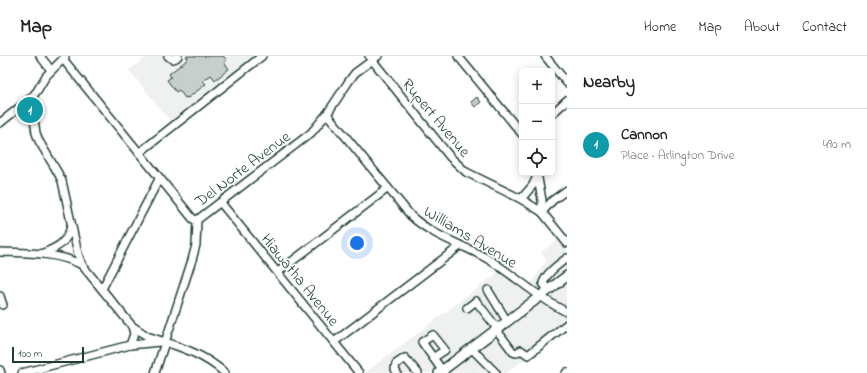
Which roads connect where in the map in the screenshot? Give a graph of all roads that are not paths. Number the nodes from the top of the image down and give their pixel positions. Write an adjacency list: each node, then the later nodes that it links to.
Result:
1 (40, 56): 9 (street)
2 (168, 56): 3 (street)
3 (178, 56)
4 (262, 56): 19 (street)
5 (458, 56): 18 (street)
6 (545, 56): 10 (street)
7 (64, 58): 9 (street); 19 (street)
8 (373, 58): 15 (street, Del Norte Avenue); 25 (street, Rupert Avenue)
9 (51, 70): 11 (street)
10 (567, 83)
11 (32, 97): 13 (street); 16 (street)
12 (567, 100): 14 (street)
13 (21, 106): 16 (street); 17 (street)
14 (555, 111)
15 (327, 114): 23 (street, Williams Avenue); 26 (street, Del Norte Avenue)
16 (34, 119): 29 (street)
17 (0, 123)
18 (519, 130)
19 (139, 153): 22 (street)
20 (537, 176): 25 (street)
21 (537, 176): 27 (street)
22 (160, 179): 28 (street); 38 (street)
23 (388, 188): 31 (street, Williams Avenue); 36 (street)
24 (567, 190): 27 (street)
25 (521, 199): 27 (street, Rupert Avenue)
26 (220, 203): 28 (street, Del Norte Avenue); 36 (street, Hiawatha Avenue)
27 (542, 212): 30 (street, Rupert Avenue)
28 (197, 220): 50 (street, Del Norte Avenue)
29 (72, 223): 33 (street); 35 (street)
30 (567, 243)
31 (460, 246): 42 (street, Williams Avenue); 51 (street)
32 (0, 252): 33 (street)
33 (41, 254): 35 (street)
34 (567, 258): 40 (street)
35 (82, 265): 38 (street)
36 (278, 272): 51 (street, Hiawatha Avenue)
37 (567, 276): 40 (main road)
38 (102, 289): 48 (street)
39 (488, 290): 46 (street)
40 (548, 290): 42 (main road)
41 (0, 296): 43 (street)
42 (540, 296): 45 (street, Williams Avenue); 46 (main road)
43 (3, 305)
44 (467, 308): 49 (street)
45 (567, 312)
46 (507, 321): 49 (main road)
47 (567, 324): 49 (street)
48 (132, 326): 50 (street); 52 (street)
49 (497, 329): 53 (main road)
50 (166, 342): 52 (street); 57 (street, Del Norte Avenue); 58 (street)
51 (334, 342): 59 (street, Hiawatha Avenue)
52 (130, 345): 56 (street)
53 (471, 348): 55 (main road); 62 (street)
54 (433, 358): 55 (street)
55 (442, 372)
56 (22, 373)
57 (155, 373)
58 (225, 373)
59 (359, 373)
60 (397, 373): 61 (street)
61 (418, 373)
62 (496, 373)

